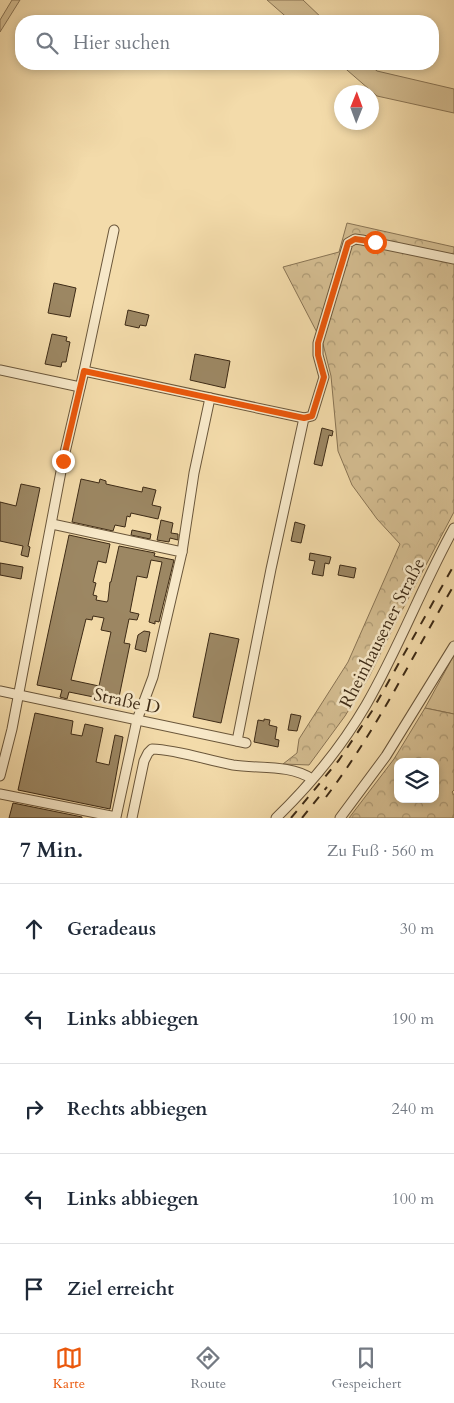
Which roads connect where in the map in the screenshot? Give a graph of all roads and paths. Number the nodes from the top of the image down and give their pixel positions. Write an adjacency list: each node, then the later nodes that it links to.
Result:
1 (114, 230): 4 (street)
2 (454, 259): 7 (street)
3 (0, 370): 5 (street)
4 (84, 371): 5 (street); 6 (street)
5 (80, 387): 8 (street)
6 (210, 398): 7 (street); 10 (street)
7 (304, 418): 15 (street)
8 (52, 524): 10 (street); 13 (street)
9 (454, 528): 18 (street, Rheinhausener Straße)
10 (182, 552): 14 (street)
11 (454, 646): 22 (street)
12 (0, 691): 13 (street, Straße D)
13 (18, 695): 14 (street, Straße D); 17 (street)
14 (137, 720): 15 (street, Straße D); 19 (street)
15 (237, 741): 16 (street, Straße D)
16 (246, 743)
17 (0, 776)
18 (312, 779): 20 (street); 21 (street, Rheinhausener Straße)
19 (0, 794)
20 (132, 818)
21 (276, 818)
22 (340, 818)

